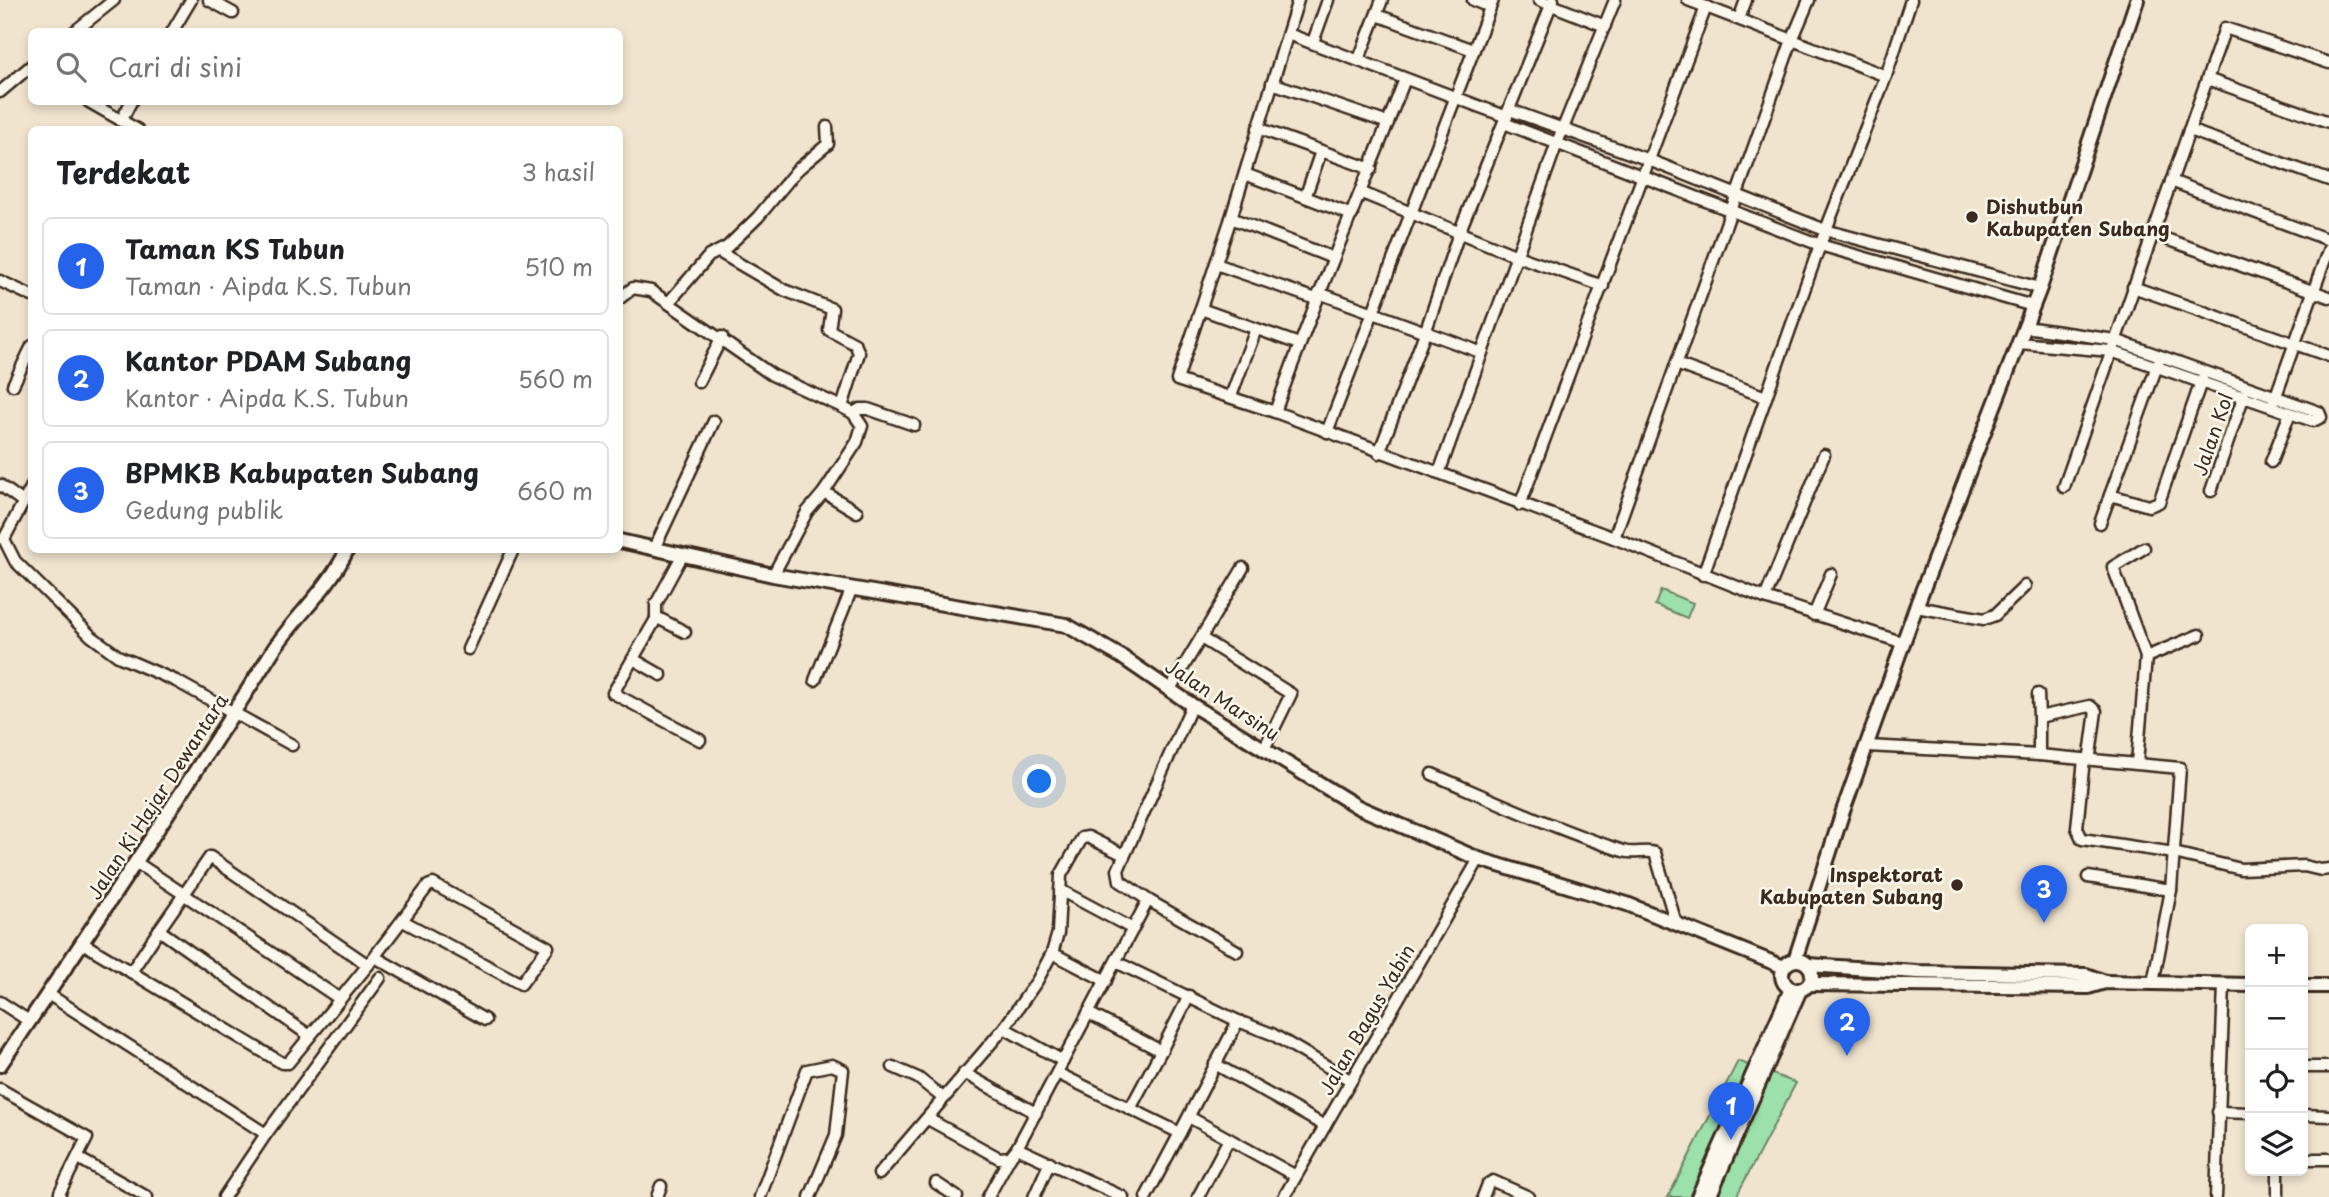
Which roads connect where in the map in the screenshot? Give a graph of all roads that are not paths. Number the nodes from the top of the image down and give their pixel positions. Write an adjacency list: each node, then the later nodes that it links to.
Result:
1 (114, 0): 22 (street)
2 (191, 0): 23 (street)
3 (209, 0): 18 (street)
4 (1298, 0): 24 (street)
5 (1328, 0): 26 (street)
6 (1382, 0): 19 (street)
7 (1473, 0): 15 (street)
8 (1539, 0): 16 (street)
9 (1615, 0): 21 (street)
10 (1688, 0): 17 (street)
11 (1746, 0): 20 (street)
12 (1809, 0): 25 (street)
13 (1911, 0): 31 (street)
14 (2137, 0): 76 (street)
15 (1491, 3): 27 (street)
16 (1553, 3): 21 (street); 39 (street)
17 (1706, 7): 20 (street); 50 (street)
18 (233, 13)
19 (1377, 15): 27 (street); 28 (street)
20 (1739, 19): 25 (street)
21 (1605, 26): 46 (street)
22 (79, 28)
23 (174, 28)
24 (1288, 34): 26 (street); 34 (street)
25 (1792, 40): 31 (street); 57 (street)
26 (1313, 42): 28 (street)
27 (1473, 50): 36 (street)
28 (1359, 59): 32 (street)
29 (2329, 63): 33 (street)
30 (28, 68): 35 (street)
31 (1886, 76): 63 (street)
32 (1405, 79): 36 (street); 42 (street)
33 (2207, 79): 41 (street); 47 (street)
34 (1272, 83): 42 (street); 45 (street)
35 (0, 92)
36 (1455, 97): 39 (street); 60 (street)
37 (94, 105): 40 (street)
38 (129, 105): 40 (street)
39 (1507, 117): 46 (street); 48 (street); 64 (street)
40 (121, 121): 43 (street)
41 (2329, 122)
42 (1388, 123): 51 (street)
43 (130, 126)
44 (827, 127): 69 (street)
45 (1258, 128): 49 (street); 52 (street)
46 (1564, 129): 48 (street); 50 (street)
47 (2189, 130): 54 (street); 55 (street)
48 (1557, 143): 53 (street); 70 (street)
49 (1321, 151): 51 (street); 58 (street)
50 (1649, 160): 53 (street); 57 (street)
51 (1371, 169): 56 (street)
52 (1245, 174): 58 (street); 62 (street)
53 (1644, 175): 59 (street); 74 (street)
54 (2329, 180)
55 (2171, 181): 65 (street); 66 (street)
56 (1362, 193): 60 (street); 61 (street)
57 (1736, 194): 59 (street); 63 (street)
58 (1306, 195): 61 (street)
59 (1731, 208): 67 (street); 99 (street)
60 (1409, 213): 64 (street); 85 (street)
61 (1352, 215): 71 (street)
62 (1231, 218): 71 (street); 72 (street)
63 (1825, 230): 67 (street); 76 (street)
64 (1459, 233): 70 (street); 88 (street)
65 (2152, 234): 75 (street); 77 (street)
66 (2329, 240)
67 (1820, 245): 83 (street); 107 (street)
68 (2329, 248): 77 (street)
69 (719, 252): 82 (street); 109 (street)
70 (1517, 256): 74 (street); 95 (street)
71 (1333, 258): 80 (street)
72 (1216, 264): 80 (street); 84 (street)
73 (0, 281): 78 (street)
74 (1603, 286): 127 (street)
75 (2133, 287): 90 (street); 93 (street)
76 (2040, 288): 83 (street)
77 (2314, 291): 81 (street); 93 (street)
78 (28, 294)
79 (623, 296): 82 (street)
80 (1318, 296): 85 (street); 92 (street)
81 (2329, 297)
82 (670, 301): 89 (street)
83 (2033, 306): 86 (street)
84 (1201, 309): 87 (street); 106 (street)
85 (1371, 311): 88 (street); 115 (street)
86 (2025, 327): 90 (street); 91 (street)
87 (1255, 329): 92 (street); 106 (street)
88 (1425, 333): 95 (street); 116 (street)
89 (722, 337): 102 (street); 109 (street)
90 (2115, 340): 94 (street); 97 (street)
91 (2019, 343): 94 (street); 144 (street)
92 (1299, 344): 110 (street)
93 (2295, 344): 98 (street); 108 (street)
94 (2111, 351): 100 (street); 121 (street)
95 (1480, 352): 119 (street)
96 (28, 354): 104 (street)
97 (2161, 356): 100 (street); 101 (street)
98 (2329, 356)
99 (1676, 364): 107 (street); 130 (street)
100 (2157, 368): 103 (street); 125 (street)
101 (2204, 372): 103 (street); 105 (street)
102 (699, 382)
103 (2200, 383): 105 (street); 125 (street)
104 (13, 385)
105 (2245, 393): 108 (street); 122 (street, Jalan Kol)
106 (1231, 396): 110 (street)
107 (1766, 397): 140 (street)
108 (2274, 403): 112 (street); 112 (street)
109 (842, 407): 111 (street)
110 (1275, 412): 115 (street)
111 (853, 413): 114 (street); 123 (street)
112 (2290, 414): 118 (street)
113 (714, 421): 133 (street)
114 (914, 425)
115 (1327, 432): 116 (street)
116 (1379, 453): 119 (street)
117 (1824, 455): 143 (street)
118 (2271, 462)
119 (1439, 473): 127 (street)
120 (0, 485): 126 (street)
121 (2064, 487)
122 (2211, 491)
123 (824, 492): 128 (street); 139 (street)
124 (28, 493): 126 (street)
125 (2110, 495): 129 (street)
126 (23, 501): 159 (street)
127 (1520, 505): 130 (street)
128 (857, 512)
129 (2100, 523)
130 (1614, 538): 140 (street)
131 (623, 542): 133 (street, Jalan Marsinu)
132 (2144, 548): 152 (street)
133 (654, 549): 136 (street, Jalan Marsinu)
134 (345, 553): 159 (street, Jalan Ki Hajar Dewantara)
135 (512, 553): 151 (street)
136 (682, 555): 139 (street, Jalan Marsinu); 146 (street)
137 (1242, 568): 149 (street)
138 (1831, 574): 145 (street)
139 (772, 575): 142 (street, Jalan Marsinu)
140 (1703, 575): 143 (street)
141 (2025, 586): 144 (street)
142 (852, 588): 155 (street); 156 (street, Jalan Marsinu)
143 (1765, 598): 145 (street)
144 (1916, 607): 150 (street)
145 (1814, 615): 150 (street)
146 (656, 617): 147 (street); 153 (street)
147 (685, 632)
148 (2199, 635): 152 (street)
149 (1201, 638): 156 (street); 164 (street)
150 (1904, 643): 163 (street)
151 (468, 649)
152 (2146, 657): 167 (street)
153 (632, 659): 154 (street); 161 (street)
154 (661, 675)
155 (815, 680)
156 (1170, 689): 158 (street, Jalan Marsinu)
157 (2038, 694): 160 (street)
158 (1192, 705): 164 (street, Jalan Marsinu); 170 (street)
159 (233, 714): 162 (street); 172 (street, Jalan Ki Hajar Dewantara)
160 (2039, 717): 165 (street); 166 (street)
161 (700, 740)
162 (292, 745)
163 (1867, 746): 165 (street); 188 (street)
164 (1265, 749): 171 (street, Jalan Marsinu)
165 (2039, 755): 166 (street)
166 (2085, 759): 167 (street); 169 (street)
167 (2137, 763): 169 (street)
168 (1432, 774): 180 (street)
169 (2174, 853): 173 (street); 176 (street)
170 (1125, 855): 175 (street); 178 (street)
171 (1479, 859): 180 (street, Jalan Marsinu); 219 (street, Jalan Bagus Yabin)
172 (138, 863): 177 (street); 183 (street, Jalan Ki Hajar Dewantara)
173 (2329, 869)
174 (2088, 877): 176 (street)
175 (1060, 890): 181 (street); 185 (street)
176 (2171, 890): 194 (street)
177 (183, 893): 182 (street); 186 (street); 202 (street)
178 (1148, 900): 181 (street); 184 (street)
179 (403, 921): 179 (street); 186 (street)
180 (1676, 923): 188 (street, Jalan Marsinu)
181 (1133, 929): 187 (street)
182 (159, 930): 190 (street); 209 (street)
183 (84, 944): 190 (street); 200 (street, Jalan Ki Hajar Dewantara)
184 (1237, 951)
185 (1052, 953): 192 (street); 208 (street)
186 (372, 961): 202 (street); 205 (street)
187 (1116, 962): 192 (street); 201 (street)
188 (1790, 964): 189 (street, Jalan Marsinu); 199 (street)
189 (1808, 965): 193 (street, Jalan Marsinu); 199 (street)
190 (131, 972): 209 (street)
191 (380, 978): 232 (street)
192 (1106, 981): 204 (street)
193 (2105, 982): 194 (street); 199 (street)
194 (2153, 983): 195 (street)
195 (2224, 985): 196 (street); 223 (street)
196 (2245, 985)
197 (2308, 986): 198 (street)
198 (2329, 986)
199 (1800, 988): 260 (street); 261 (street)
200 (48, 994): 206 (street, Jalan Ki Hajar Dewantara); 232 (street)
201 (1189, 996): 207 (street); 210 (street)
202 (340, 999): 209 (street)
203 (0, 1002): 206 (street)
204 (1088, 1013): 210 (street); 211 (street)
205 (485, 1020)
206 (29, 1021): 213 (street, Jalan Ki Hajar Dewantara)
207 (1238, 1021): 212 (street); 219 (street)
208 (1004, 1028): 211 (street); 217 (street)
209 (310, 1036)
210 (1161, 1051): 222 (street)
211 (1063, 1061): 218 (street)
212 (1216, 1064): 227 (street); 230 (street)
213 (0, 1065)
214 (893, 1067): 221 (street)
215 (2308, 1067): 216 (street)
216 (2329, 1067)
217 (964, 1073): 221 (street); 224 (street)
218 (1057, 1073): 222 (street); 224 (street)
219 (1350, 1080): 230 (street, Jalan Bagus Yabin)
220 (0, 1089): 236 (street)
221 (943, 1098): 229 (street)
222 (1130, 1109): 231 (street)
223 (2218, 1112): 225 (street); 262 (street)
224 (1036, 1113): 234 (street)
225 (2245, 1113)
226 (2308, 1115): 228 (street)
227 (1189, 1116): 231 (street); 233 (street)
228 (2329, 1116)
229 (928, 1119): 235 (street); 240 (street)
230 (1325, 1126): 241 (street, Jalan Bagus Yabin)
231 (1180, 1133): 255 (street)
232 (266, 1134): 248 (street)
233 (1229, 1139): 241 (street); 256 (street)
234 (1017, 1148): 235 (street); 239 (street)
235 (1010, 1157): 253 (street)
236 (78, 1158): 246 (street); 247 (street)
237 (2308, 1159): 238 (street)
238 (2329, 1159)
239 (1050, 1162): 245 (street); 254 (street)
240 (879, 1174)
241 (1294, 1175): 257 (street, Jalan Bagus Yabin)
242 (2278, 1176): 263 (street)
243 (936, 1183): 252 (street)
244 (661, 1186): 249 (street)
245 (1118, 1196)
246 (60, 1197)
247 (147, 1197)
248 (224, 1197)
249 (657, 1197)
250 (760, 1197): 251 (street)
251 (810, 1197)
252 (957, 1197)
253 (988, 1197)
254 (1034, 1197)
255 (1146, 1197)
256 (1198, 1197)
257 (1284, 1197)
258 (1483, 1197): 259 (street)
259 (1529, 1197)
260 (1698, 1197)
261 (1709, 1197)
262 (2216, 1197)
263 (2278, 1197)

